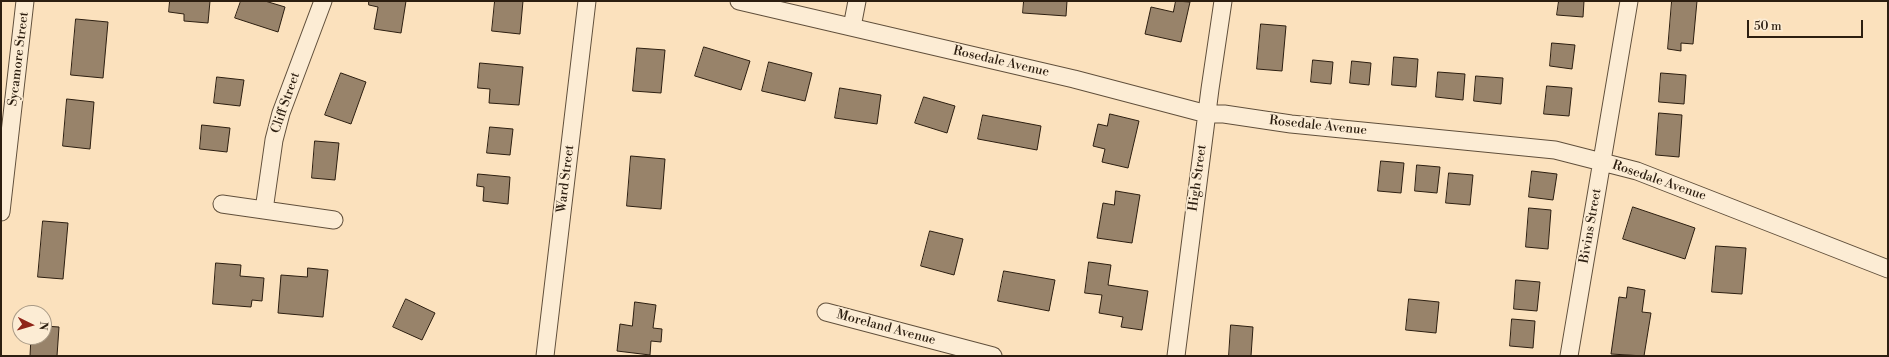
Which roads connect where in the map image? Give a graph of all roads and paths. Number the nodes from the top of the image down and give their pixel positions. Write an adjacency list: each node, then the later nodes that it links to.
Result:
1 (25, 1): 13 (street, Sycamore Street)
2 (323, 1): 12 (street, Cliff Street)
3 (587, 1): 17 (street, Ward Street)
4 (739, 1): 8 (street, Rosedale Avenue)
5 (857, 1): 8 (street)
6 (1223, 1): 9 (street, High Street)
7 (1629, 1): 10 (street, Bivins Street)
8 (852, 27): 9 (street, Rosedale Avenue)
9 (1207, 114): 10 (street, Rosedale Avenue); 19 (street, High Street)
10 (1602, 162): 15 (street, Rosedale Avenue); 20 (street, Bivins Street)
11 (222, 204): 12 (street)
12 (264, 210): 14 (street)
13 (1, 212)
14 (334, 220)
15 (1888, 269)
16 (826, 312): 18 (street, Moreland Avenue)
17 (545, 356)
18 (993, 356)
19 (1176, 356)
20 (1569, 356)

